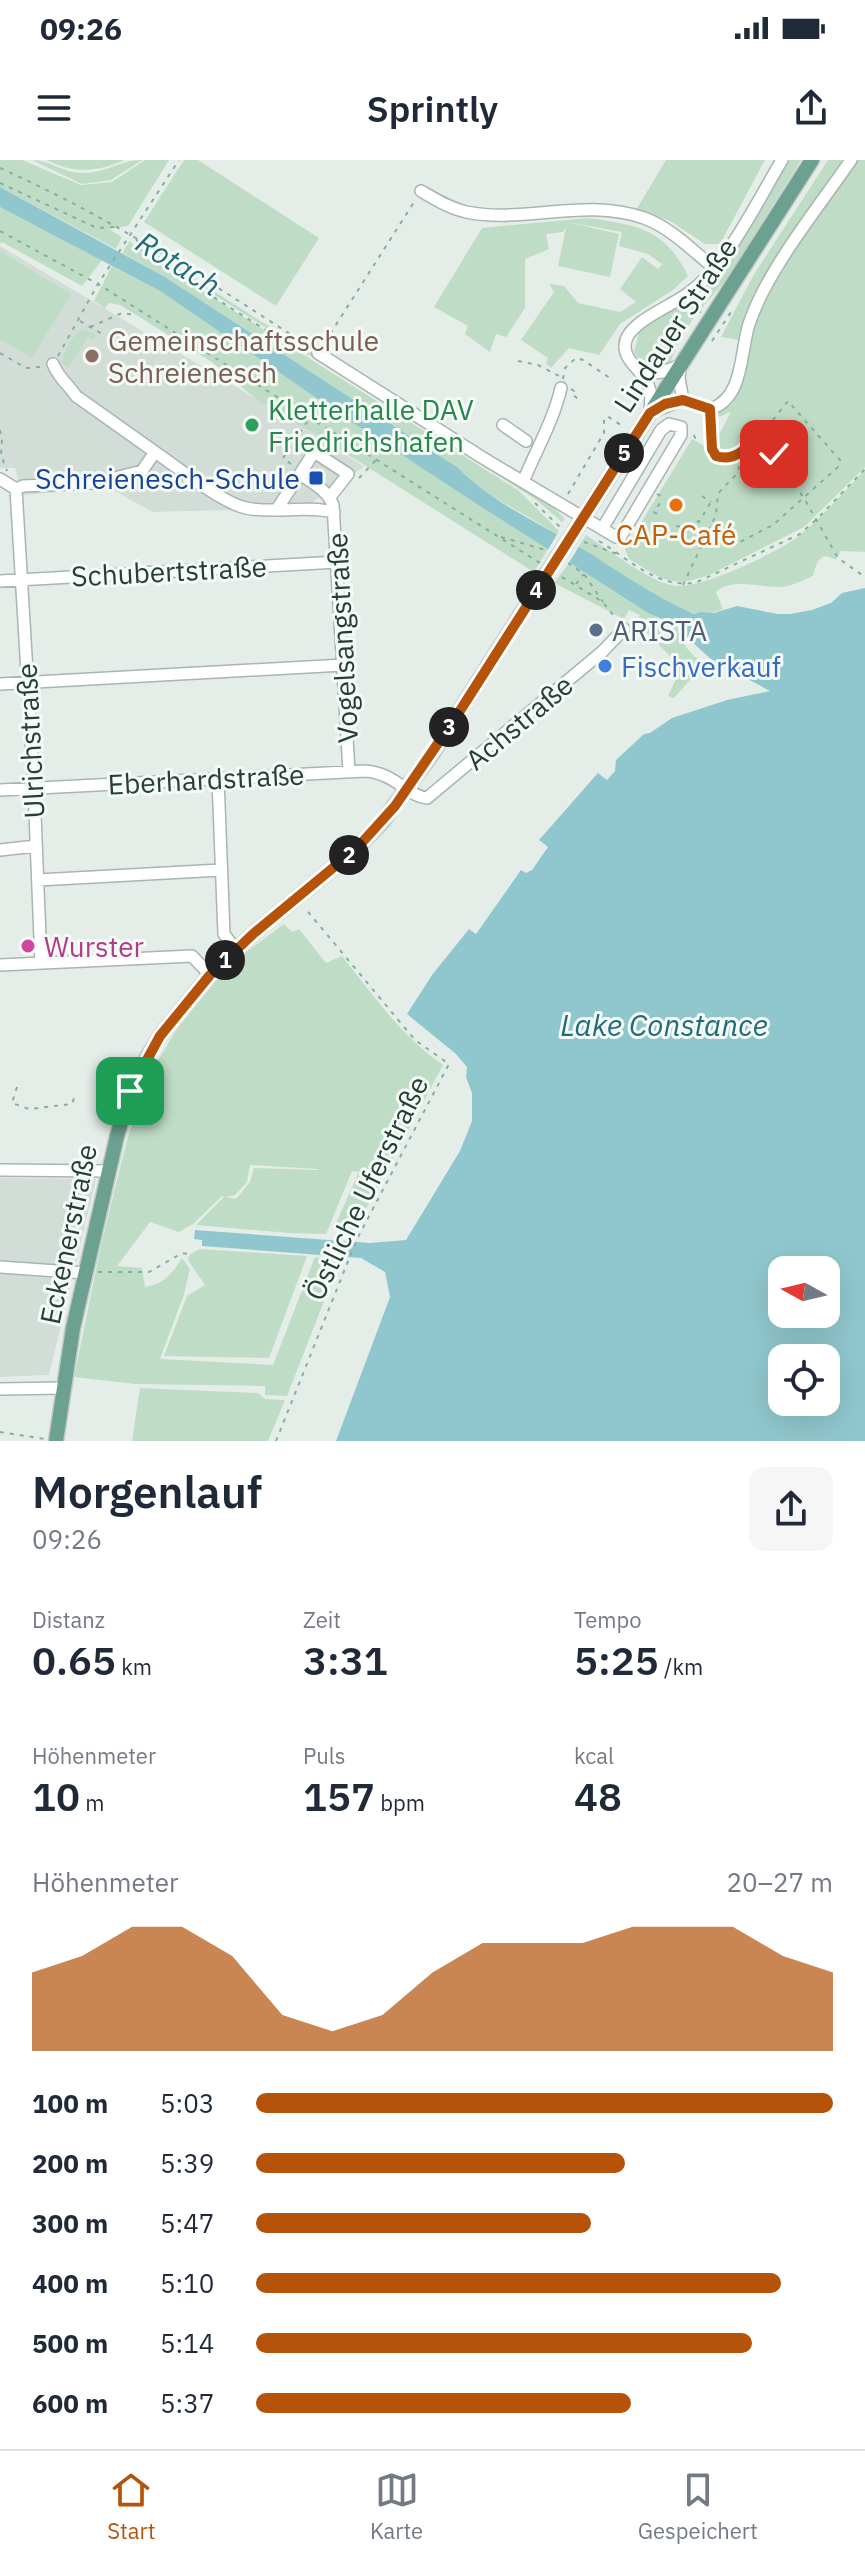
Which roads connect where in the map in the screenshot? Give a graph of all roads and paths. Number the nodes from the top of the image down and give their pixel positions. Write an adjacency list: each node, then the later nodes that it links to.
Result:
1 (179, 160): 10 (path)
2 (782, 160): 11 (street)
3 (812, 160): 25 (main road, Lindauer Straße)
4 (851, 160): 30 (street)
5 (0, 168): 8 (path)
6 (0, 183): 8 (path)
7 (421, 191): 11 (street); 22 (path)
8 (119, 227): 10 (path)
9 (0, 231): 12 (path)
10 (131, 234): 12 (path); 22 (path)
11 (714, 268): 13 (street)
12 (98, 284): 17 (path); 32 (path)
13 (702, 284): 15 (path); 26 (street)
14 (733, 308): 20 (path)
15 (700, 314)
16 (136, 315): 18 (path)
17 (79, 321): 18 (path); 24 (path)
18 (90, 327): 19 (path)
19 (104, 335)
20 (712, 341)
21 (0, 353): 24 (path)
22 (318, 353): 43 (street)
23 (518, 361): 28 (path)
24 (53, 364): 38 (street)
25 (680, 365): 26 (street); 29 (street); 31 (main road, Lindauer Straße)
26 (638, 370): 31 (street)
27 (613, 380): 28 (path)
28 (562, 383): 43 (street)
29 (683, 400): 30 (street); 31 (street)
30 (710, 409): 40 (street)
31 (650, 413): 60 (main road, Lindauer Straße)
32 (310, 418): 42 (path); 61 (path)
33 (503, 425): 37 (street)
34 (628, 428): 53 (path)
35 (0, 430): 44 (path)
36 (759, 435): 39 (path); 47 (path); 47 (path)
37 (526, 441)
38 (155, 452): 44 (street); 52 (street)
39 (739, 455): 40 (path); 50 (path)
40 (725, 458)
41 (865, 469): 56 (path)
42 (297, 470): 51 (street); 51 (street); 52 (street)
43 (523, 482): 53 (street)
44 (8, 484): 74 (street, Ulrichstraße)
45 (702, 496): 49 (path)
46 (663, 498): 54 (path)
47 (804, 498): 56 (path); 63 (path)
48 (533, 500): 55 (path)
49 (711, 502): 50 (path); 57 (path)
50 (716, 504): 63 (path)
51 (333, 505): 52 (street); 69 (street, Vogelsangstraße)
52 (277, 509)
53 (556, 509): 55 (path); 60 (street)
54 (657, 514)
55 (548, 517): 59 (path)
56 (817, 519): 73 (path); 77 (path)
57 (697, 521)
58 (676, 526): 63 (path)
59 (560, 528)
60 (581, 529): 62 (street); 65 (path); 71 (main road, Lindauer Straße, bridge)
61 (496, 535): 64 (path); 68 (path)
62 (597, 535): 62 (street); 65 (path); 67 (path)
63 (707, 537): 77 (path)
64 (535, 546): 66 (path); 68 (path)
65 (594, 547): 67 (path)
66 (546, 549)
67 (621, 555): 77 (path)
68 (529, 556): 71 (path)
69 (337, 562): 74 (street, Schubertstraße); 80 (street, Vogelsangstraße)
70 (570, 564): 72 (path)
71 (550, 568): 76 (path); 85 (main road, Eckenerstraße)
72 (584, 574): 76 (path); 78 (path)
73 (862, 575)
74 (21, 580): 75 (street, Schubertstraße); 81 (street, Ulrichstraße)
75 (0, 581)
76 (576, 585): 78 (path)
77 (683, 585)
78 (603, 602): 79 (path)
79 (624, 629): 85 (street, Achstraße)
80 (343, 665): 81 (street); 83 (street, Vogelsangstraße)
81 (27, 682): 82 (street); 86 (street, Ulrichstraße)
82 (0, 684)
83 (349, 771): 84 (street, Eberhardstraße); 85 (street, Eberhardstraße)
84 (218, 779): 86 (street, Eberhardstraße); 90 (street)
85 (408, 788): 93 (main road, Eckenerstraße)
86 (34, 789): 87 (street, Eberhardstraße); 88 (street, Ulrichstraße)
87 (0, 790)
88 (36, 846): 89 (street); 91 (street, Ulrichstraße)
89 (0, 850)
90 (221, 870): 91 (street); 93 (street)
91 (38, 880): 94 (street, Ulrichstraße)
92 (304, 906): 108 (path, Östliche Uferstraße)
93 (236, 950): 96 (main road, Eckenerstraße)
94 (41, 963): 95 (street); 96 (street)
95 (0, 965)
96 (210, 975): 100 (main road, Eckenerstraße)
97 (17, 1087): 98 (path)
98 (76, 1093)
99 (0, 1170): 100 (street)
100 (109, 1171): 103 (main road, Eckenerstraße)
101 (188, 1254): 103 (path)
102 (0, 1267): 103 (street)
103 (92, 1272): 104 (main road, Eckenerstraße)
104 (63, 1388): 105 (street); 107 (main road, Eckenerstraße)
105 (0, 1389)
106 (0, 1432): 107 (path)
107 (51, 1440)
108 (276, 1441)

